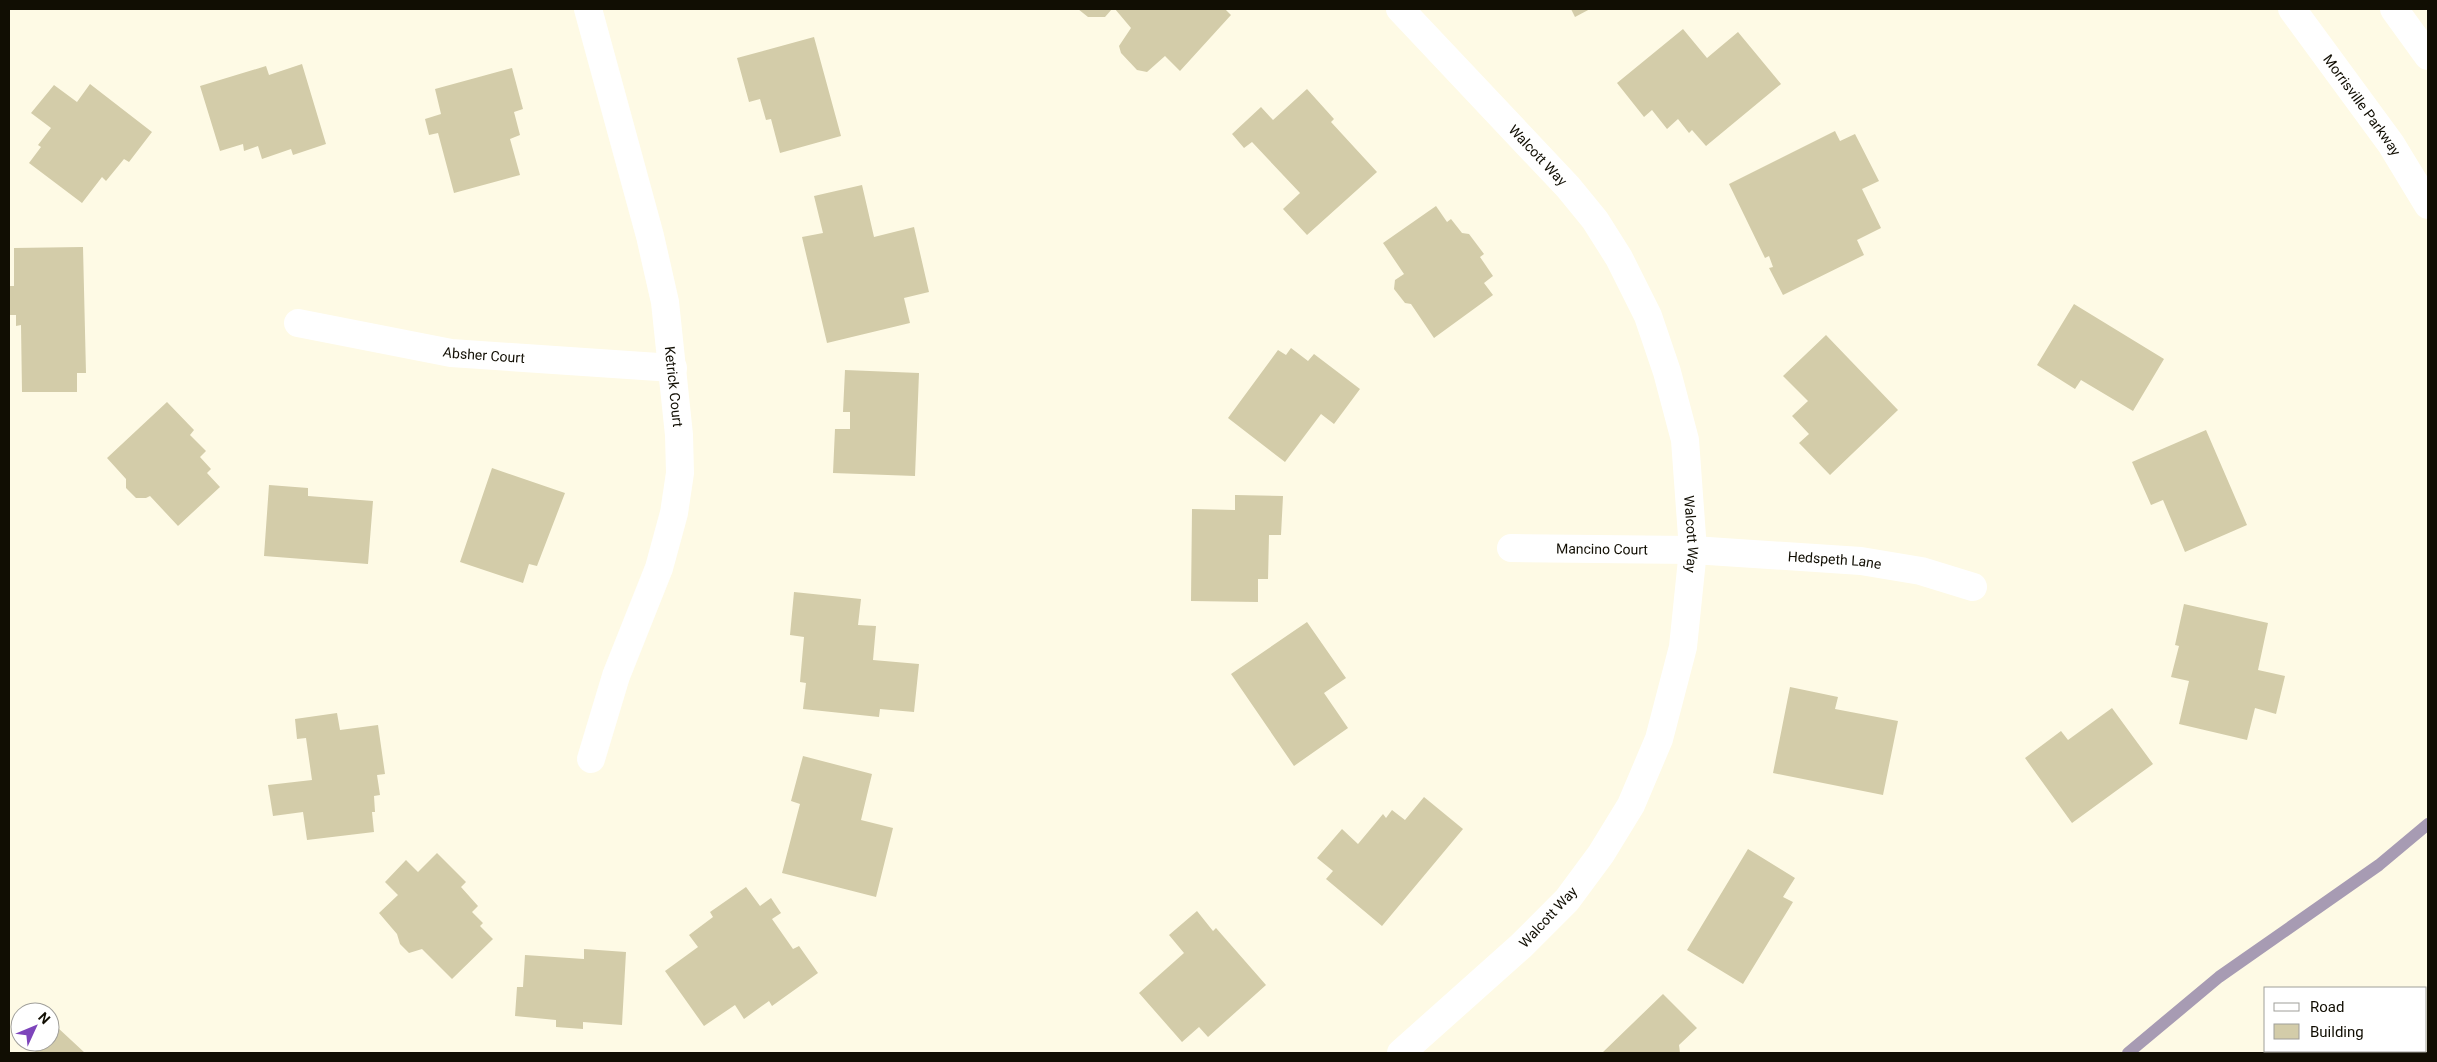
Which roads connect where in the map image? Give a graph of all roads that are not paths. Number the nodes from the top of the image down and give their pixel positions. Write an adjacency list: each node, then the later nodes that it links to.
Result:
1 (588, 9): 8 (street, Ketrick Court)
2 (1400, 9): 10 (street, Walcott Way)
3 (2292, 9): 6 (street, Morrisville Parkway)
4 (2394, 9): 5 (street)
5 (2428, 56)
6 (2428, 205)
7 (298, 323): 8 (street, Absher Court)
8 (673, 368): 12 (street, Ketrick Court)
9 (1511, 548): 10 (street, Mancino Court)
10 (1693, 550): 11 (street, Hedspeth Lane); 13 (street, Walcott Way)
11 (1973, 588)
12 (591, 759)
13 (1400, 1053)

